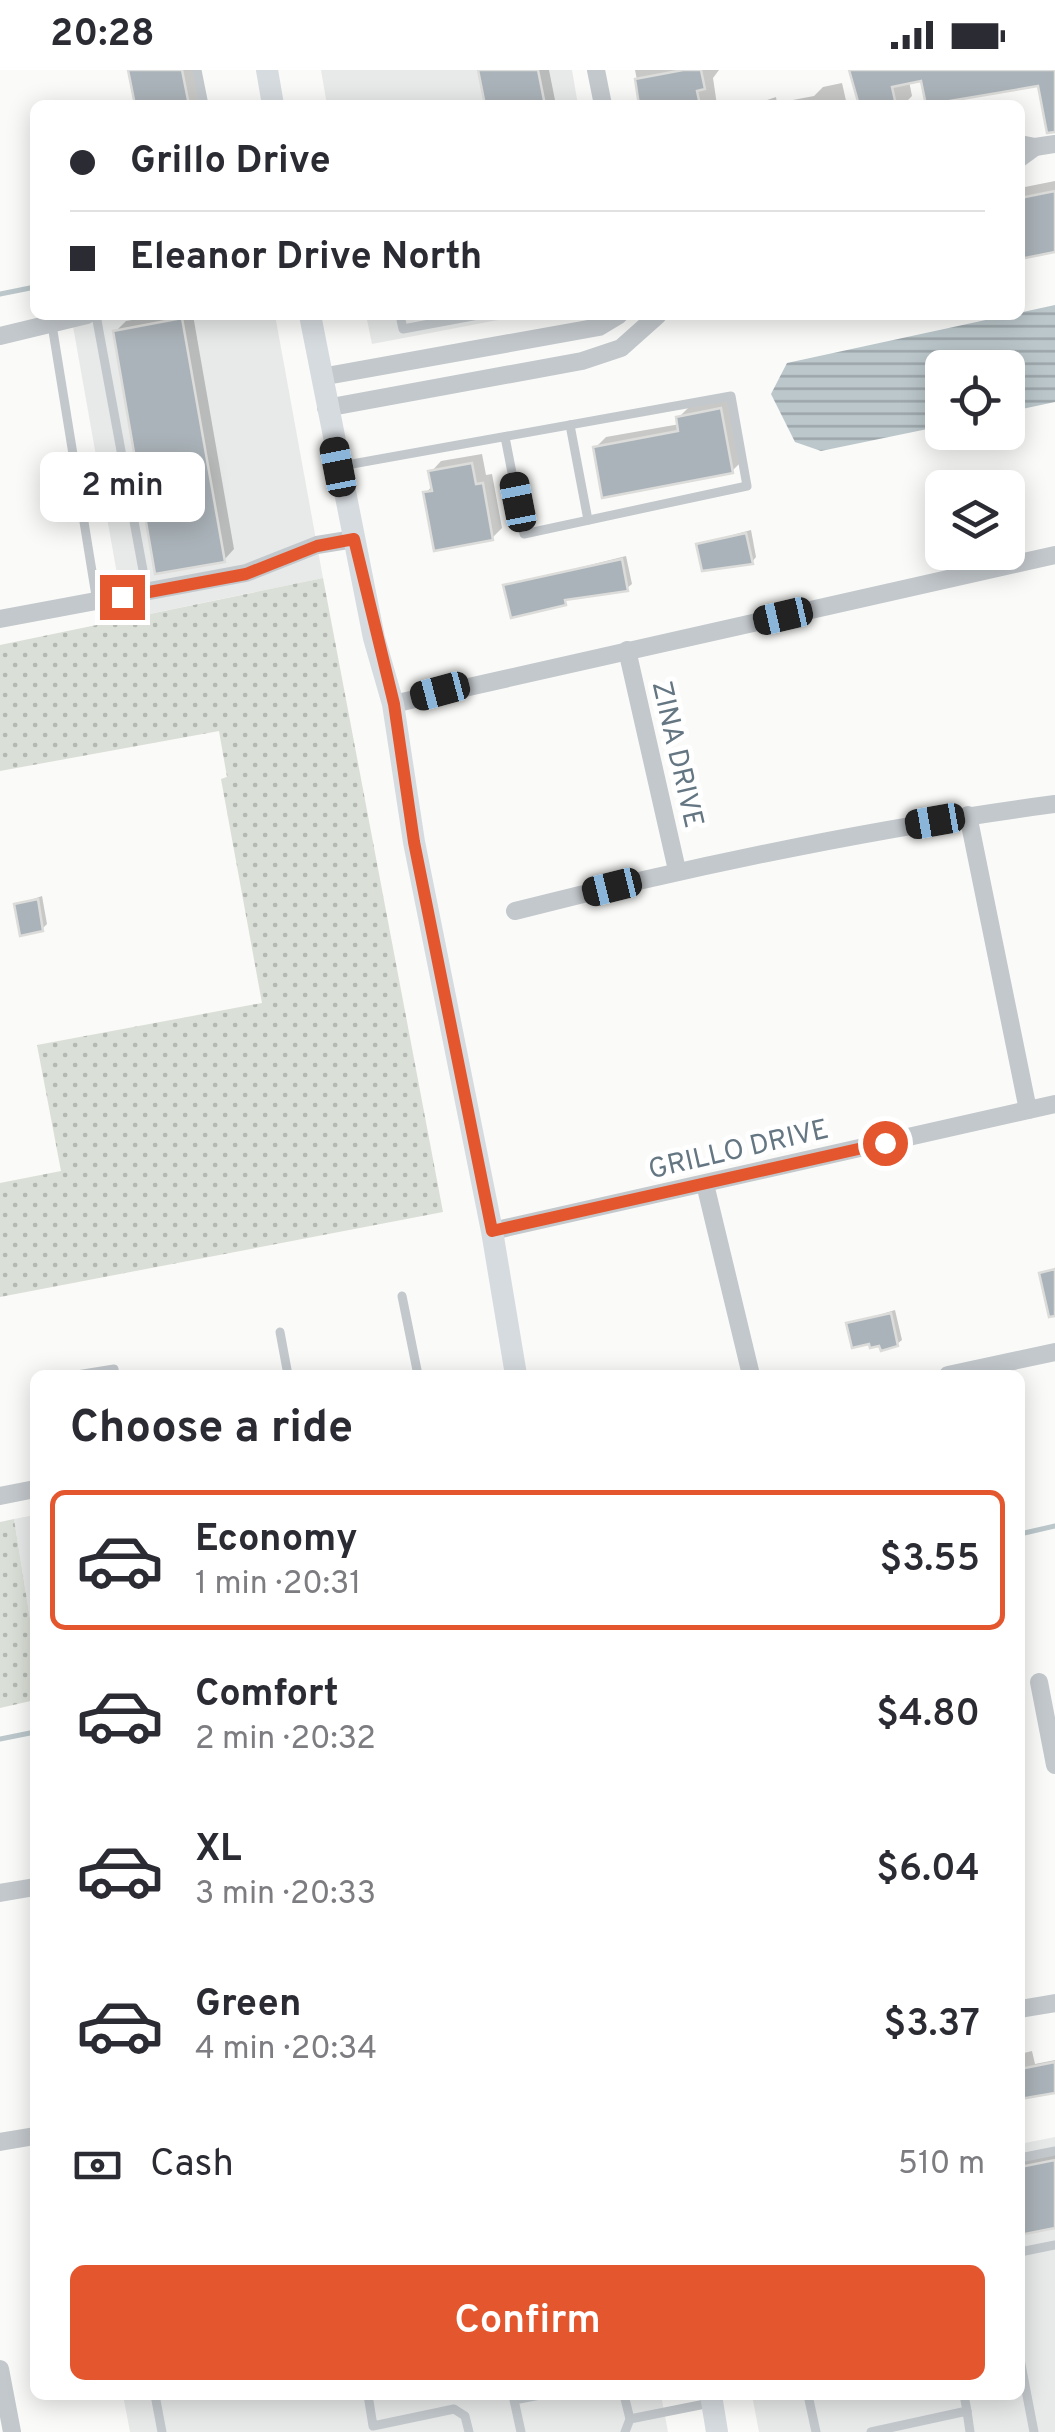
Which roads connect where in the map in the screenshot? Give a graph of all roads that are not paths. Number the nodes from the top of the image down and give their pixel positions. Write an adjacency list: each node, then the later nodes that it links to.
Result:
1 (197, 70): 4 (lane)
2 (267, 70): 5 (main road)
3 (596, 70): 6 (street)
4 (203, 100)
5 (273, 100)
6 (602, 100)
7 (1055, 144): 8 (street)
8 (1025, 150)
9 (69, 320): 16 (street)
10 (97, 320): 28 (lane)
11 (311, 320): 20 (main road)
12 (401, 320): 13 (lane)
13 (451, 320)
14 (610, 320): 18 (street)
15 (652, 320): 19 (street)
16 (52, 325): 17 (street); 29 (lane)
17 (0, 336)
18 (504, 344): 19 (street); 20 (street)
19 (510, 372): 21 (street)
20 (321, 378): 21 (main road)
21 (326, 408): 24 (main road)
22 (570, 425): 23 (lane); 25 (lane); 25 (lane)
23 (505, 437): 24 (lane); 25 (lane)
24 (338, 467): 26 (main road)
25 (588, 520)
26 (354, 539): 28 (street); 32 (main road)
27 (1055, 555): 31 (street)
28 (147, 592): 29 (street)
29 (97, 602): 30 (street)
30 (0, 619)
31 (627, 650): 32 (street); 35 (street, ZINA DRIVE)
32 (394, 704): 40 (main road)
33 (1055, 804): 34 (street)
34 (968, 816): 35 (street); 38 (street)
35 (678, 870): 36 (street)
36 (515, 912)
37 (1055, 1104): 38 (street, GRILLO DRIVE)
38 (1028, 1110): 39 (street, GRILLO DRIVE)
39 (705, 1184): 40 (street, GRILLO DRIVE); 47 (street)
40 (492, 1231): 46 (main road)
41 (402, 1296): 45 (lane)
42 (280, 1332): 44 (lane)
43 (1055, 1352): 48 (street)
44 (287, 1370)
45 (417, 1370)
46 (515, 1370)
47 (750, 1370)
48 (971, 1370)
49 (30, 1490): 50 (street)
50 (0, 1496)
51 (1039, 1682): 52 (street)
52 (1055, 1765)
53 (30, 1887): 54 (street)
54 (0, 1893)
55 (1055, 2003): 56 (street)
56 (1025, 2009)
57 (30, 2137): 58 (street)
58 (0, 2142)
59 (1055, 2151): 60 (lane)
60 (1025, 2157)
61 (1055, 2245): 62 (lane)
62 (1025, 2251)
63 (0, 2369): 76 (street)
64 (1025, 2384): 85 (lane)
65 (156, 2400): 77 (lane)
66 (369, 2400): 75 (lane)
67 (514, 2400): 79 (lane)
68 (625, 2400): 74 (lane)
69 (707, 2400): 74 (lane)
70 (711, 2400): 81 (main road)
71 (809, 2400): 82 (lane)
72 (965, 2400): 73 (lane)
73 (967, 2411): 83 (lane); 84 (lane)
74 (630, 2419): 80 (lane)
75 (372, 2429): 78 (lane)
76 (12, 2432)
77 (162, 2432)
78 (469, 2432)
79 (521, 2432)
80 (625, 2432)
81 (718, 2432)
82 (816, 2432)
83 (871, 2432)
84 (970, 2432)
85 (1034, 2432)

